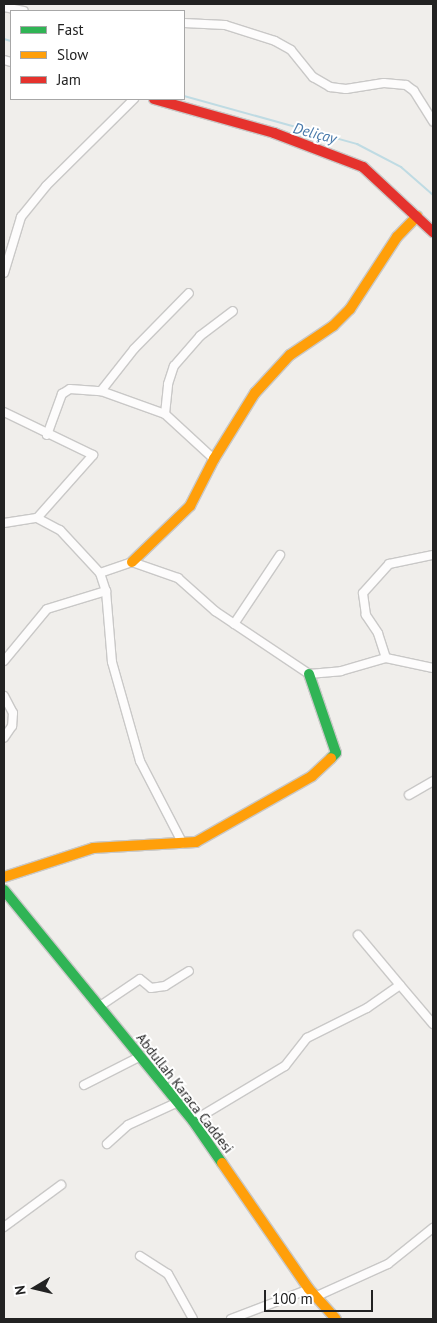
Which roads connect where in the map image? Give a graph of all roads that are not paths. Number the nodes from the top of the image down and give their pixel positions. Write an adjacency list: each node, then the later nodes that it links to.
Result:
1 (4, 7): 2 (street)
2 (19, 10)
3 (185, 22): 6 (street)
4 (133, 100): 9 (street)
5 (158, 100): 7 (street)
6 (433, 122)
7 (417, 216): 8 (street); 16 (street)
8 (433, 232)
9 (4, 272)
10 (189, 293): 12 (street)
11 (233, 311): 14 (street)
12 (101, 391): 14 (street); 15 (street)
13 (4, 412): 15 (street)
14 (165, 414): 16 (street)
15 (47, 435): 17 (street)
16 (214, 459): 21 (street)
17 (37, 518): 18 (street); 22 (street)
18 (4, 523)
19 (280, 555): 24 (street)
20 (433, 555): 25 (street)
21 (132, 562): 22 (street); 24 (street)
22 (100, 573): 23 (street)
23 (106, 591): 26 (street); 33 (street)
24 (234, 624): 28 (street)
25 (386, 658): 27 (street); 28 (street)
26 (4, 661)
27 (433, 668)
28 (309, 674): 33 (street)
29 (4, 696): 30 (street)
30 (4, 738)
31 (433, 781): 32 (street)
32 (409, 795)
33 (183, 844): 34 (street)
34 (4, 877)
35 (4, 890): 39 (street, Abdullah Karaca Caddesi)
36 (358, 935): 38 (street)
37 (188, 970): 39 (street)
38 (400, 985): 40 (street); 44 (street)
39 (100, 1006): 41 (street, Abdullah Karaca Caddesi)
40 (433, 1024)
41 (141, 1056): 42 (street); 43 (street, Abdullah Karaca Caddesi)
42 (84, 1085)
43 (178, 1102): 44 (street, Abdullah Karaca Caddesi); 45 (street)
44 (193, 1121): 50 (street, Abdullah Karaca Caddesi)
45 (107, 1144)
46 (62, 1185): 47 (street)
47 (4, 1227)
48 (433, 1228): 50 (street)
49 (140, 1256): 51 (street)
50 (313, 1293): 52 (street); 53 (street, Abdullah Karaca Caddesi)
51 (193, 1319)
52 (231, 1319)
53 (336, 1319)

